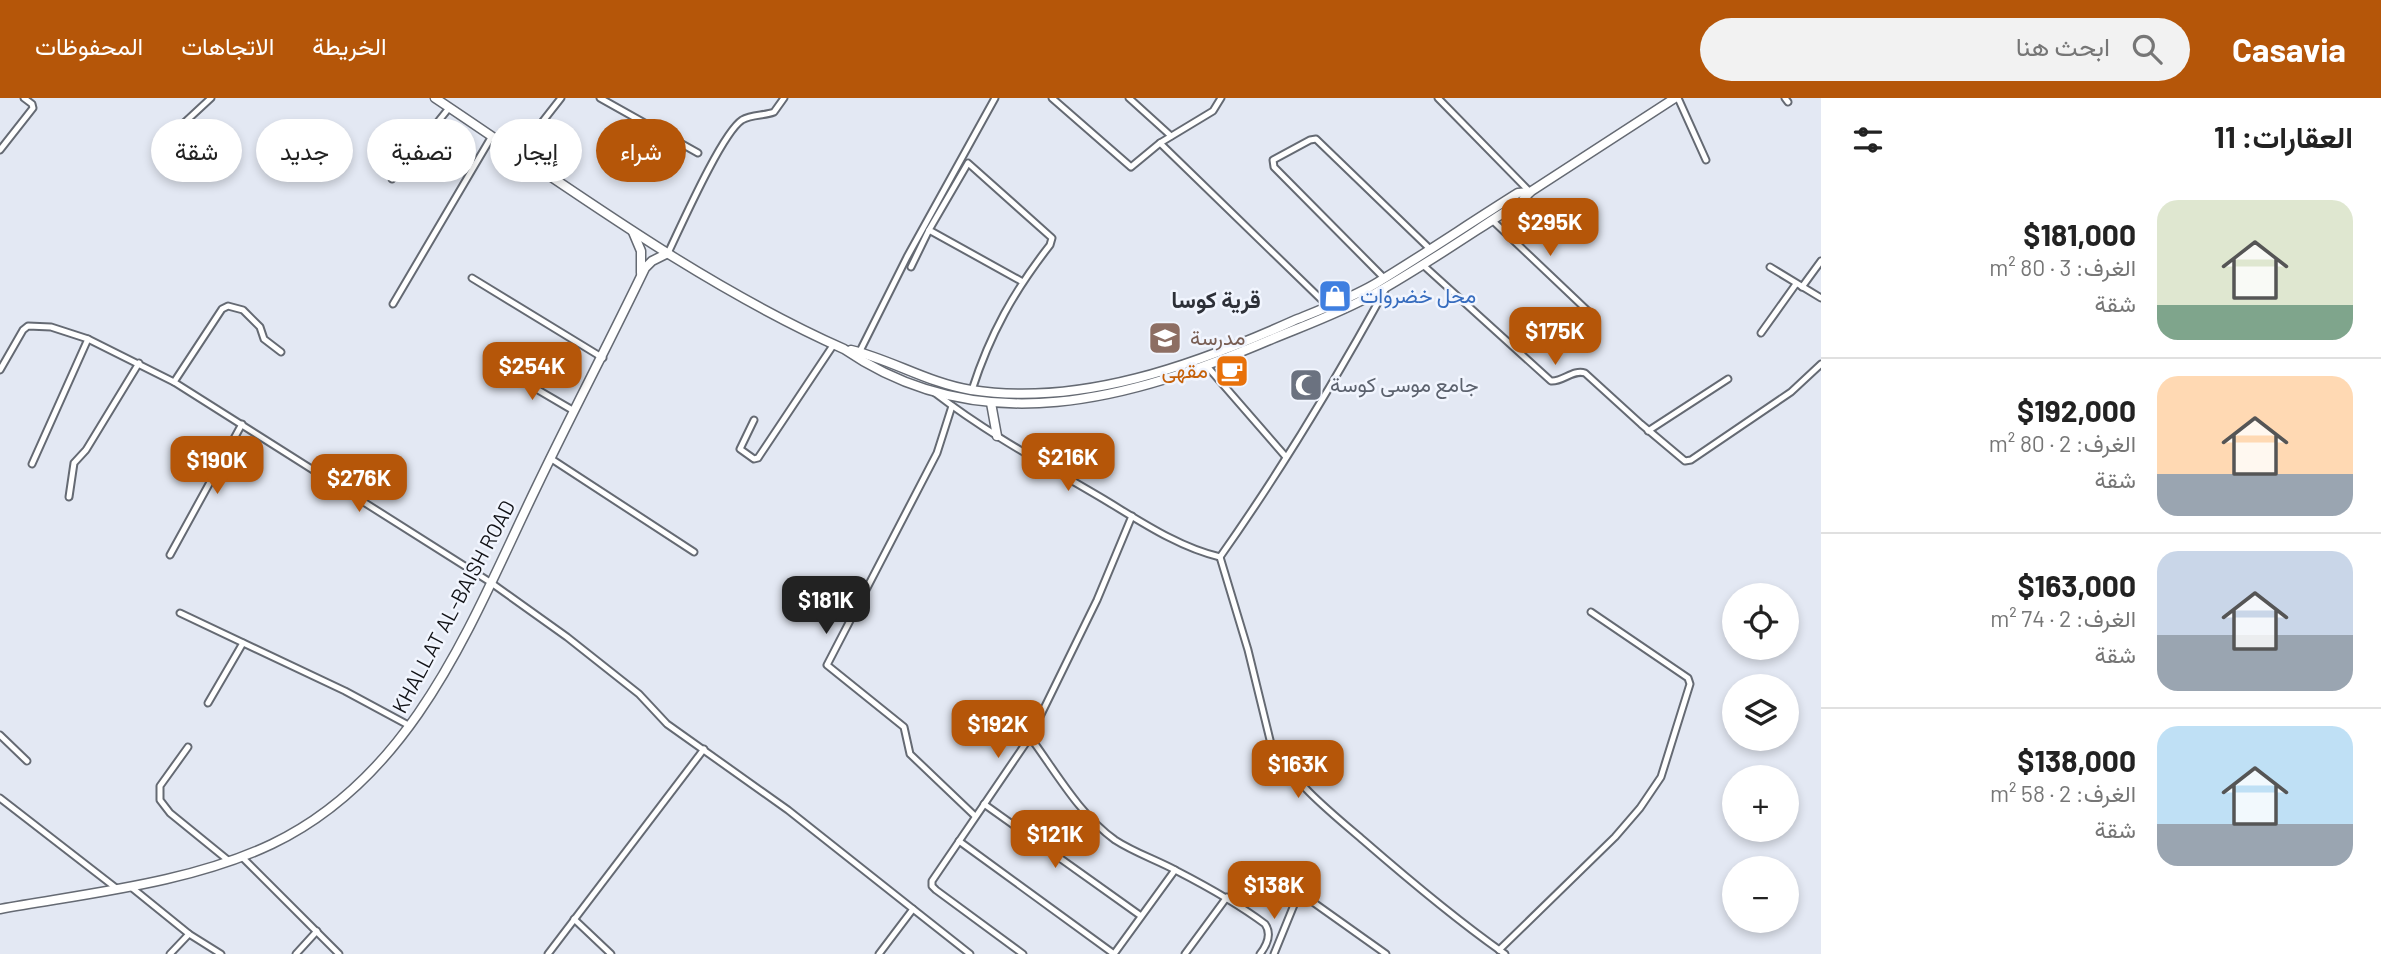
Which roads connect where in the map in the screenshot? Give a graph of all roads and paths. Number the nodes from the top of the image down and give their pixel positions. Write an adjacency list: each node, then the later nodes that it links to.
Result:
1 (24, 98): 21 (street)
2 (211, 98): 14 (street)
3 (435, 98): 13 (street)
4 (561, 98): 16 (street)
5 (600, 98): 22 (street)
6 (784, 98): 30 (street)
7 (995, 98): 51 (street)
8 (1052, 98): 20 (street)
9 (1129, 98): 18 (street)
10 (1221, 98): 18 (street)
11 (1438, 98): 25 (street)
12 (1676, 98): 23 (street); 25 (street)
13 (449, 108): 15 (street); 17 (street)
14 (188, 119)
15 (440, 119)
16 (545, 119)
17 (490, 135)
18 (1171, 136): 20 (street)
19 (490, 139): 42 (street)
20 (1160, 143): 43 (street)
21 (0, 150)
22 (698, 153)
23 (1706, 160)
24 (562, 182): 27 (street)
25 (1530, 192): 26 (street); 29 (street)
26 (1492, 220): 32 (street); 44 (street)
27 (631, 228): 30 (street); 35 (street)
28 (929, 230): 33 (street); 37 (street); 37 (street)
29 (1430, 249): 38 (street); 38 (street)
30 (668, 253): 35 (street); 47 (street)
31 (1821, 261): 39 (street)
32 (1422, 264): 38 (street); 72 (street)
33 (911, 267)
34 (1770, 267): 39 (street)
35 (641, 276): 52 (street, KHALLAT AL-BAISH ROAD)
36 (472, 278): 52 (street)
37 (1021, 281): 62 (street)
38 (1385, 282): 40 (street); 74 (street)
39 (1799, 286): 41 (street); 45 (street)
40 (1369, 292): 43 (street); 55 (street)
41 (1821, 299)
42 (393, 304)
43 (1328, 306): 56 (street)
44 (1591, 314)
45 (1761, 333)
46 (88, 340): 50 (street); 53 (street); 76 (street)
47 (834, 344): 51 (street); 70 (street)
48 (0, 352): 50 (street)
49 (281, 352): 61 (street)
50 (7, 355): 57 (street)
51 (858, 355): 62 (street); 64 (street)
52 (603, 358): 69 (street, KHALLAT AL-BAISH ROAD)
53 (139, 363): 61 (street); 77 (street)
54 (1821, 364): 72 (street)
55 (1206, 365): 56 (street); 74 (street)
56 (1180, 369): 59 (street)
57 (0, 370)
58 (504, 370): 69 (street)
59 (1155, 376): 63 (street); 66 (street)
60 (1728, 379): 72 (street)
61 (174, 383): 71 (street)
62 (971, 390): 63 (street); 65 (street)
63 (1068, 391): 66 (street)
64 (934, 392): 65 (street); 68 (street)
65 (969, 400): 67 (street)
66 (1069, 401): 67 (street)
67 (991, 403): 73 (street)
68 (952, 406): 73 (street); 95 (street)
69 (574, 411): 75 (street, KHALLAT AL-BAISH ROAD)
70 (754, 420)
71 (242, 424): 80 (street); 82 (street)
72 (1648, 430)
73 (997, 436): 78 (street)
74 (1286, 457): 81 (street)
75 (550, 458): 79 (street); 82 (street, KHALLAT AL-BAISH ROAD)
76 (32, 464)
77 (69, 497)
78 (1132, 516): 81 (street); 89 (street)
79 (694, 552)
80 (170, 555)
81 (1220, 558): 109 (street)
82 (490, 582): 87 (street, KHALLAT AL-BAISH ROAD); 91 (street)
83 (1591, 612): 109 (street)
84 (180, 613): 85 (street)
85 (243, 643): 86 (street); 87 (street)
86 (208, 703)
87 (411, 726): 97 (street, KHALLAT AL-BAISH ROAD)
88 (0, 735): 92 (street)
89 (1030, 737): 94 (street); 99 (street)
90 (188, 747): 98 (street)
91 (704, 749): 104 (street); 106 (street)
92 (27, 761)
93 (0, 798): 101 (street)
94 (984, 804): 95 (street); 105 (street)
95 (975, 816): 96 (street)
96 (958, 841): 118 (street); 119 (street)
97 (242, 858): 98 (street, KHALLAT AL-BAISH ROAD); 107 (street)
98 (229, 861): 100 (street, KHALLAT AL-BAISH ROAD)
99 (1175, 870): 102 (street); 105 (street)
100 (129, 886): 101 (street, KHALLAT AL-BAISH ROAD); 108 (street)
101 (116, 888): 103 (street, KHALLAT AL-BAISH ROAD)
102 (1227, 897): 120 (street); 121 (street)
103 (0, 909)
104 (913, 909): 116 (street); 117 (street)
105 (1141, 916): 119 (street)
106 (574, 919): 114 (street); 115 (street)
107 (317, 931): 112 (street); 113 (street)
108 (189, 934): 110 (street); 111 (street)
109 (1502, 952)
110 (170, 954)
111 (221, 954)
112 (296, 954)
113 (339, 954)
114 (548, 954)
115 (611, 954)
116 (879, 954)
117 (970, 954)
118 (1023, 954)
119 (1114, 954)
120 (1185, 954)
121 (1260, 954)
122 (1274, 954): 123 (street)
123 (1386, 954)

